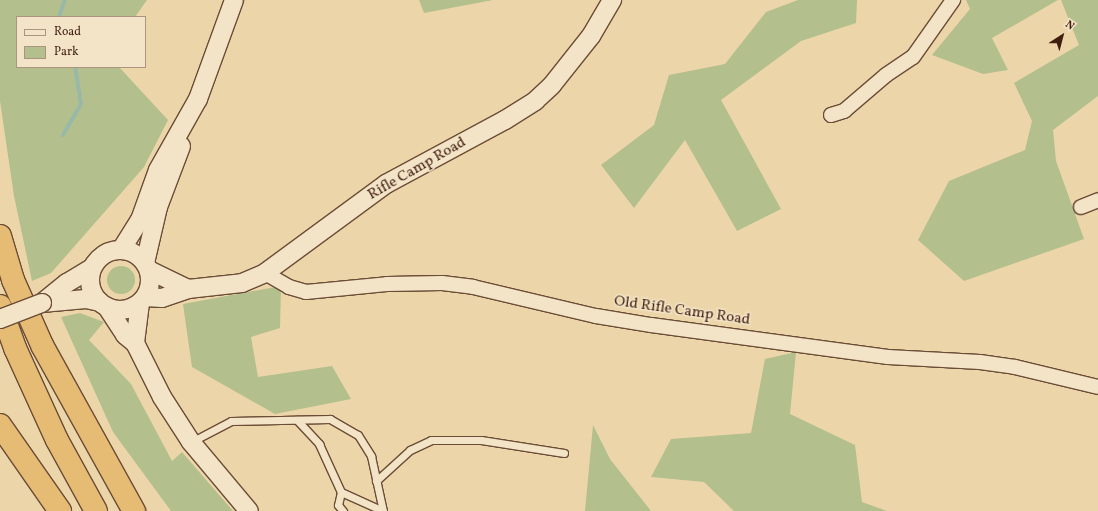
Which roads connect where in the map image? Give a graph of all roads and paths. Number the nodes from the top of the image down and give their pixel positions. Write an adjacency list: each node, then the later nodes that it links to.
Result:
1 (234, 0): 5 (street)
2 (612, 0): 12 (street, Rifle Camp Road)
3 (952, 0): 4 (street)
4 (831, 115)
5 (187, 122): 9 (street); 10 (street)
6 (1098, 200): 7 (street)
7 (1081, 207)
8 (0, 236): 29 (highway)
9 (121, 250): 10 (street); 11 (street)
10 (147, 266): 13 (street); 14 (street)
11 (92, 268): 15 (street); 16 (street)
12 (265, 273): 13 (street, Rifle Camp Road); 20 (street, Old Rifle Camp Road)
13 (188, 289): 14 (street, Rifle Camp Road)
14 (143, 300): 16 (street); 19 (street)
15 (42, 304): 16 (street); 18 (street, bridge)
16 (104, 305): 19 (street)
17 (0, 306): 28 (highway)
18 (0, 319)
19 (135, 343): 23 (street)
20 (1098, 387)
21 (297, 420): 23 (lane); 25 (lane); 26 (lane)
22 (0, 425): 27 (highway)
23 (191, 442): 30 (street)
24 (564, 453): 25 (lane)
25 (376, 481): 32 (lane)
26 (341, 492): 31 (lane); 32 (lane)
27 (60, 511)
28 (96, 511)
29 (134, 511)
30 (249, 511)
31 (343, 511)
32 (383, 511)

